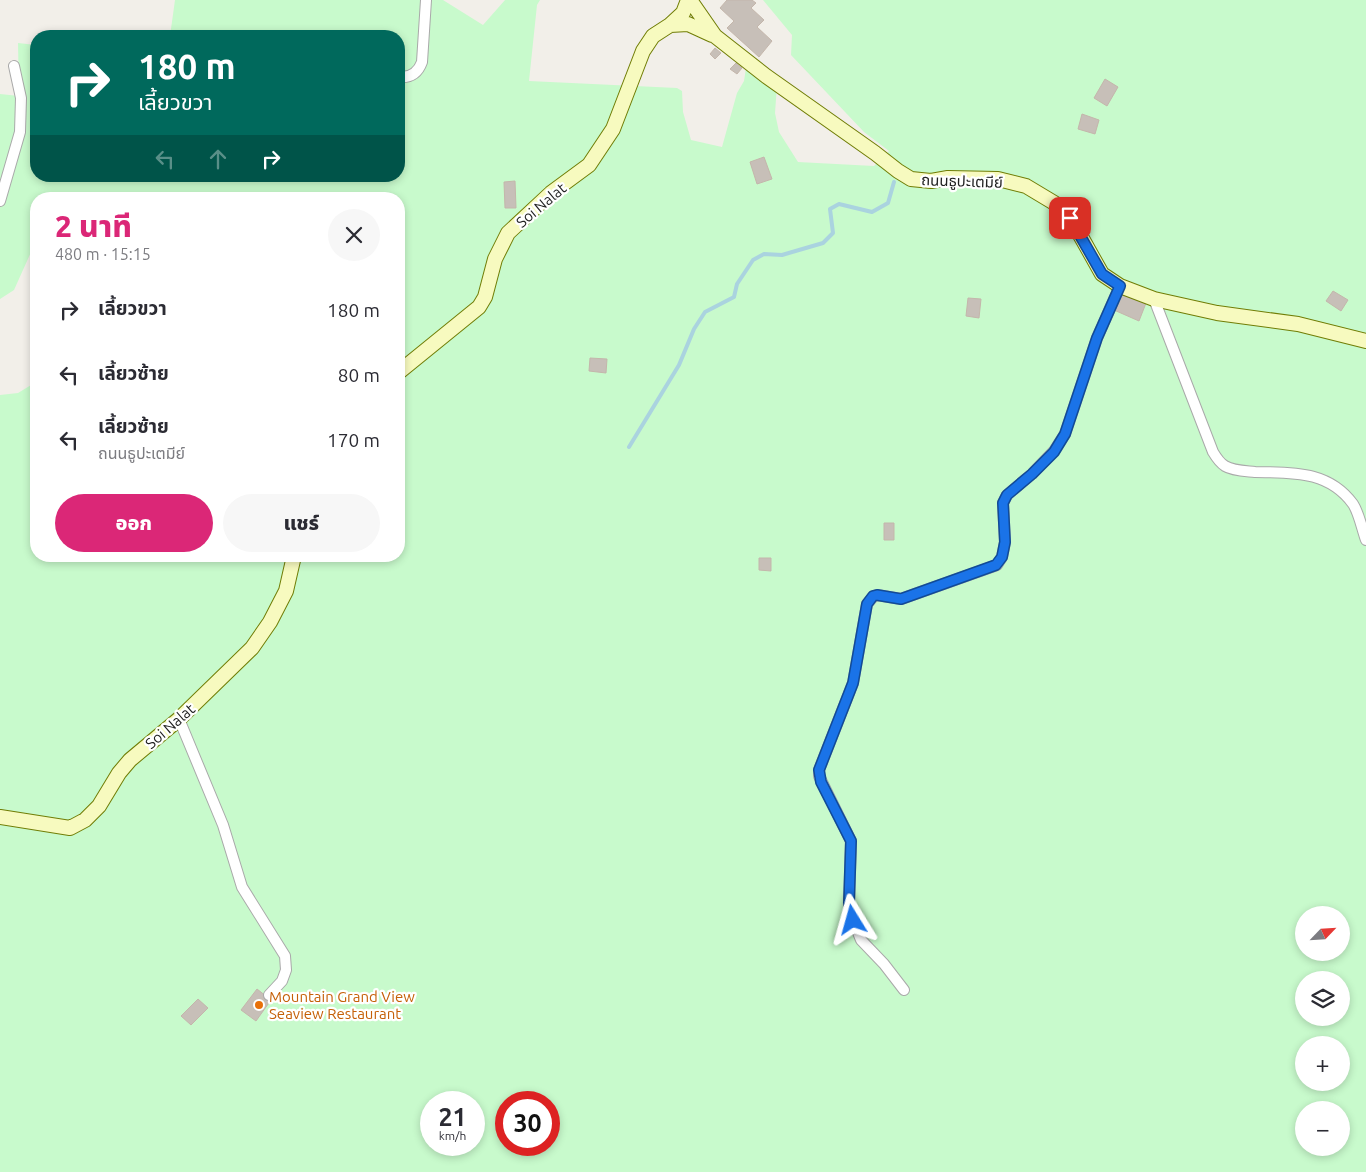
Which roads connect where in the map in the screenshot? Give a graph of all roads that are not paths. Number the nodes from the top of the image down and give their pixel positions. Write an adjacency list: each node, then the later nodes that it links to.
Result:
1 (426, 0): 6 (street)
2 (689, 0): 3 (street, ถนนธูปะเตมีย์); 4 (street, ถนนธูปะเตมีย์)
3 (670, 25): 4 (street); 11 (street, Soi Nalat)
4 (715, 36): 8 (street, ถนนธูปะเตมีย์)
5 (14, 66): 7 (street)
6 (405, 76)
7 (0, 201)
8 (1120, 286): 9 (street, ถนนธูปะเตมีย์); 16 (street)
9 (1154, 298): 10 (street, ถนนธูปะเตมีย์); 12 (street)
10 (1366, 341)
11 (405, 367)
12 (1366, 540)
13 (293, 562): 14 (street, Soi Nalat)
14 (179, 719): 15 (street, Soi Nalat); 17 (street)
15 (0, 817)
16 (904, 990)
17 (269, 995)

